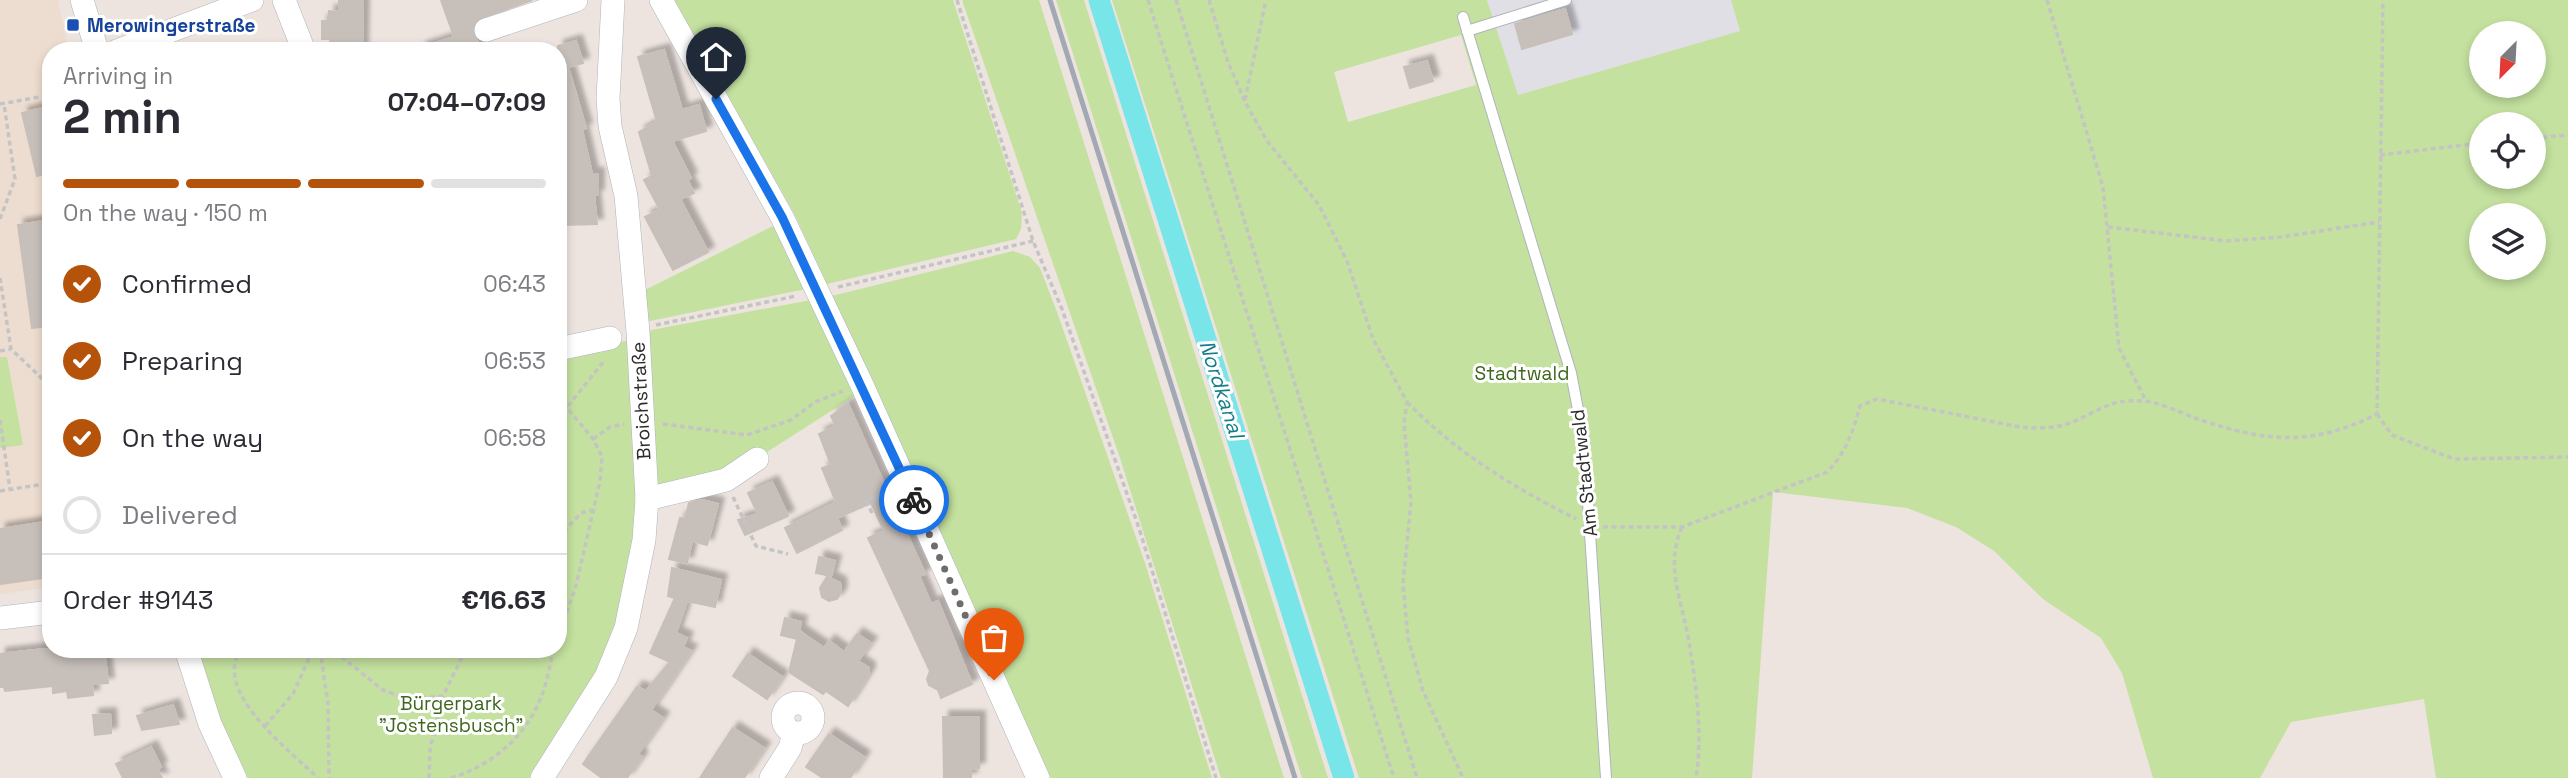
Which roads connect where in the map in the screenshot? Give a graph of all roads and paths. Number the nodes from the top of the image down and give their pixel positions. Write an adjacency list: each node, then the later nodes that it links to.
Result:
1 (82, 0): 18 (street)
2 (252, 0): 19 (street)
3 (284, 0): 20 (street)
4 (576, 0): 16 (street)
5 (607, 0): 34 (street, Broichstraße)
6 (662, 0): 33 (street)
7 (957, 0): 31 (path)
8 (1148, 0): 84 (path)
9 (1176, 0): 85 (path)
10 (1209, 0): 22 (path)
11 (1266, 0): 22 (path)
12 (1566, 0): 17 (lane)
13 (2047, 0): 30 (path)
14 (2383, 0): 27 (path)
15 (1463, 17): 17 (lane, Am Stadtwald)
16 (486, 30)
17 (1467, 31): 58 (lane, Am Stadtwald)
18 (94, 42)
19 (141, 42)
20 (300, 42)
21 (42, 94): 23 (path)
22 (1245, 102): 42 (path)
23 (2, 104): 28 (path)
24 (2568, 135): 25 (path)
25 (2546, 137)
26 (2469, 145): 27 (path)
27 (2380, 155): 29 (path)
28 (0, 219)
29 (2379, 222): 30 (path); 44 (path)
30 (2108, 227): 41 (path)
31 (1033, 241): 33 (path); 83 (path)
32 (0, 278): 37 (path)
33 (818, 292): 34 (path); 40 (street)
34 (638, 332): 46 (street, Broichstraße)
35 (611, 345): 36 (street); 43 (path)
36 (567, 348)
37 (11, 349): 38 (path); 39 (path)
38 (0, 351)
39 (42, 378)
40 (862, 385): 46 (path); 51 (street)
41 (2146, 401): 44 (path); 59 (path)
42 (1406, 402): 58 (path); 86 (path)
43 (568, 406): 47 (path)
44 (2377, 414): 48 (path)
45 (0, 420): 53 (path)
46 (642, 421): 47 (path); 55 (street, Broichstraße)
47 (593, 439): 56 (path)
48 (2568, 457)
49 (757, 459): 50 (street)
50 (726, 480): 55 (street); 61 (path)
51 (906, 483): 57 (path); 82 (street)
52 (42, 484): 53 (path)
53 (9, 489): 54 (path)
54 (0, 491)
55 (647, 499): 80 (street, Broichstraße)
56 (592, 510): 60 (path); 62 (path)
57 (872, 513)
58 (1591, 527): 59 (path); 87 (lane, Am Stadtwald)
59 (1682, 527): 88 (path)
60 (567, 528)
61 (788, 554)
62 (567, 612)
63 (42, 613): 64 (street)
64 (0, 618)
65 (189, 658): 75 (street)
66 (235, 658): 73 (path)
67 (312, 658): 73 (path)
68 (319, 658): 77 (path)
69 (343, 658): 72 (path)
70 (462, 658): 72 (path)
71 (552, 658): 79 (path)
72 (443, 696): 78 (path)
73 (265, 726): 76 (path)
74 (794, 733): 81 (street)
75 (235, 778)
76 (317, 778)
77 (329, 778)
78 (429, 778)
79 (451, 778)
80 (542, 778)
81 (771, 778)
82 (1038, 778)
83 (1216, 778)
84 (1394, 778)
85 (1417, 778)
86 (1463, 778)
87 (1606, 778)
88 (1696, 778)

